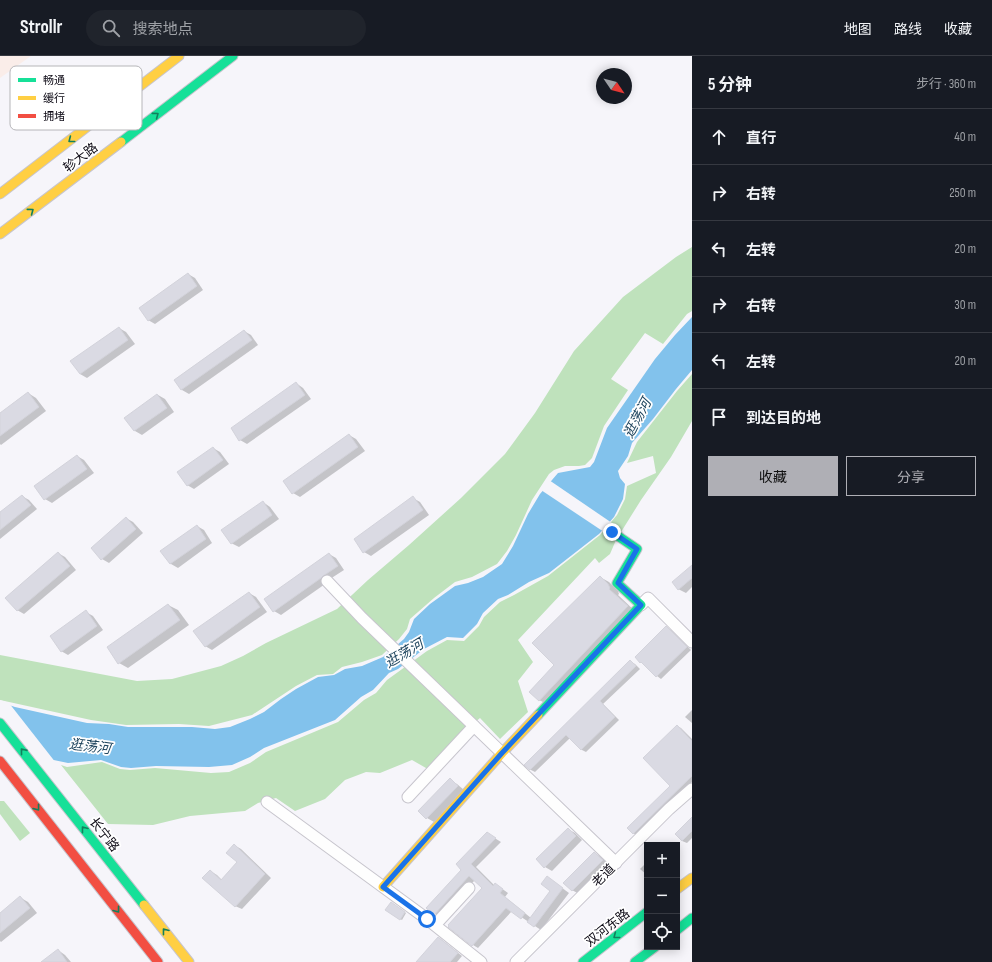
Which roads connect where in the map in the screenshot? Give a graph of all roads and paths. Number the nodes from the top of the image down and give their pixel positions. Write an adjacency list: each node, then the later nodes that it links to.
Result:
1 (179, 56): 3 (main road, 轸大路, one-way to 3)
2 (233, 56): 4 (main road, 轸大路, one-way to 2)
3 (142, 85)
4 (142, 126)
5 (83, 130): 7 (main road, 轸大路, one-way to 7)
6 (136, 130): 8 (main road, 轸大路, one-way to 6)
7 (0, 194)
8 (0, 234)
9 (612, 532): 11 (main road)
10 (327, 581): 14 (street)
11 (641, 605): 12 (street); 15 (main road)
12 (692, 642)
13 (0, 723): 31 (main road, 长宁路, one-way to 13)
14 (474, 726): 15 (street); 18 (street)
15 (502, 753): 20 (street); 22 (main road)
16 (0, 761): 30 (main road, one-way to 30)
17 (692, 789): 20 (street, 老道)
18 (408, 797)
19 (267, 802): 22 (street)
20 (616, 862): 33 (street, 老道)
21 (692, 878): 23 (main road)
22 (383, 887): 27 (street)
23 (680, 887)
24 (469, 888): 27 (street)
25 (644, 914): 34 (main road, 双河东路, one-way to 34)
26 (692, 918): 28 (main road)
27 (435, 925): 32 (street)
28 (680, 928)
29 (651, 950): 35 (main road)
30 (158, 962)
31 (189, 962)
32 (481, 962)
33 (516, 962)
34 (583, 962)
35 (635, 962)

